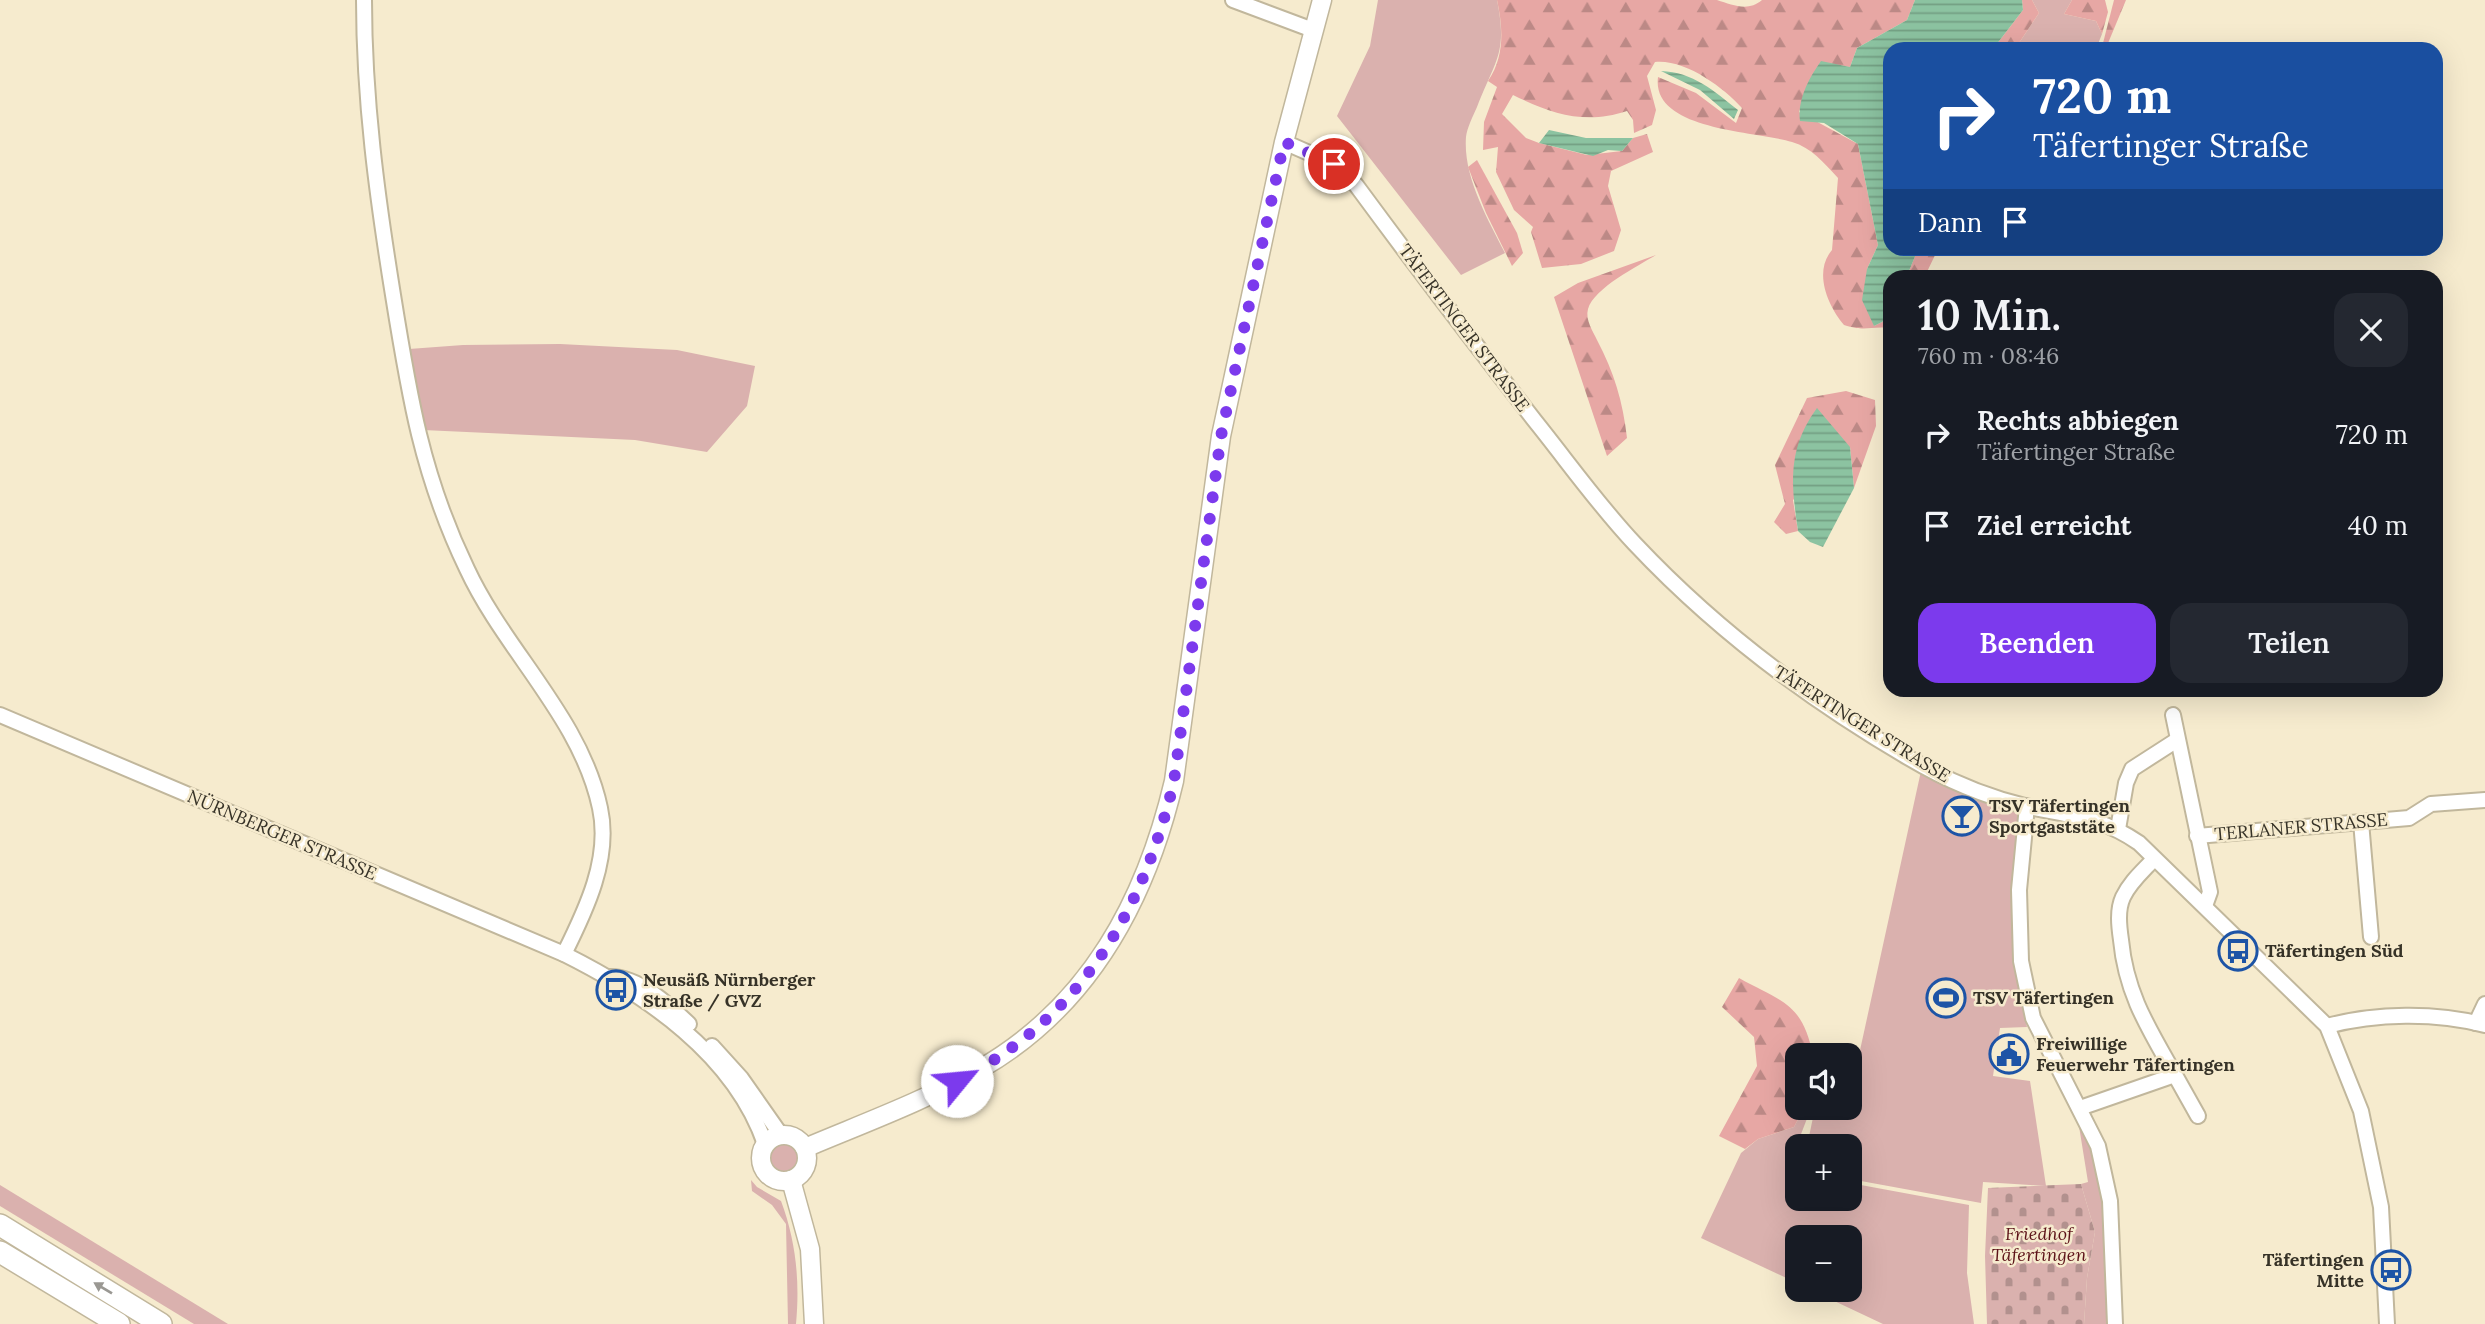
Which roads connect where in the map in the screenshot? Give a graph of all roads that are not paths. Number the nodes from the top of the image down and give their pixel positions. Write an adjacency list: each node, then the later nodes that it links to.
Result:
1 (364, 0): 17 (street)
2 (1233, 0): 4 (street)
3 (1321, 4): 4 (main road)
4 (1313, 30): 5 (main road)
5 (1284, 142): 10 (street, TÄFERTINGER STRASSE); 25 (main road)
6 (0, 715): 17 (street, NÜRNBERGER STRASSE)
7 (2173, 715): 8 (street)
8 (2177, 740): 12 (street); 13 (street)
9 (2485, 800): 11 (street, TERLANER STRASSE)
10 (2027, 806): 12 (street, TÄFERTINGER STRASSE); 22 (street)
11 (2361, 822): 13 (street, TERLANER STRASSE); 16 (street)
12 (2118, 829): 14 (street, TÄFERTINGER STRASSE)
13 (2197, 836): 15 (street)
14 (2154, 859): 15 (street, TÄFERTINGER STRASSE); 21 (street)
15 (2205, 906): 20 (street, TÄFERTINGER STRASSE)
16 (2371, 937)
17 (564, 954): 24 (street, NÜRNBERGER STRASSE)
18 (2485, 1004): 19 (street)
19 (2481, 1024): 20 (street)
20 (2327, 1026): 33 (street, TÄFERTINGER STRASSE)
21 (2175, 1075): 22 (street); 23 (street)
22 (2080, 1108): 32 (street)
23 (2198, 1116)
24 (773, 1140): 25 (main road); 26 (main road)
25 (805, 1148): 26 (main road)
26 (791, 1180): 31 (main road)
27 (0, 1225): 30 (highway, one-way to 27)
28 (0, 1252): 29 (highway)
29 (119, 1324)
30 (161, 1324)
31 (814, 1324)
32 (2115, 1324)
33 (2387, 1324)

